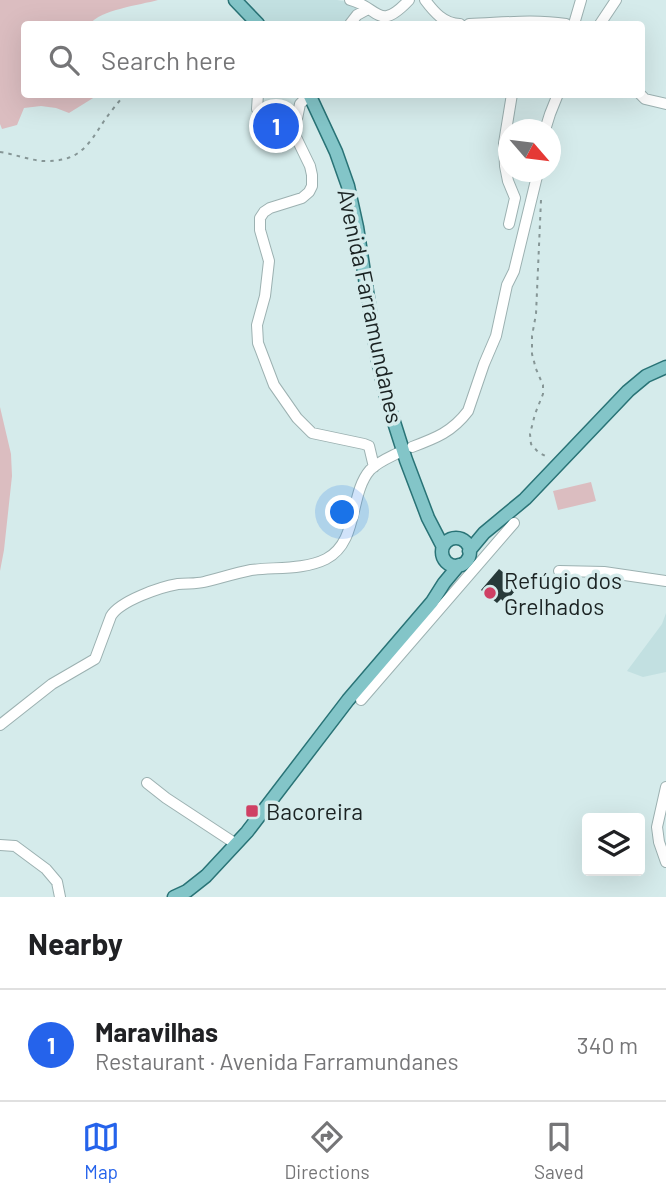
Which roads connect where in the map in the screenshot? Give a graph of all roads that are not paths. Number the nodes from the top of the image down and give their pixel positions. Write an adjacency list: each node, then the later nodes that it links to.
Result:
1 (235, 0): 8 (main road)
2 (350, 0): 7 (street)
3 (410, 0): 7 (street)
4 (425, 0): 10 (street)
5 (581, 0): 13 (street)
6 (616, 0): 14 (street)
7 (368, 9): 9 (street)
8 (255, 21)
9 (352, 21)
10 (446, 21)
11 (510, 21): 12 (street)
12 (545, 21)
13 (575, 21)
14 (602, 21)
15 (258, 98): 22 (street)
16 (306, 98): 33 (street)
17 (310, 98): 31 (main road, Avenida Farramundanes)
18 (512, 98): 23 (street)
19 (556, 98): 24 (street)
20 (644, 98): 21 (street)
21 (666, 104)
22 (257, 109)
23 (509, 119)
24 (548, 119)
25 (509, 182): 27 (street)
26 (537, 182): 28 (street)
27 (514, 192): 28 (street); 29 (street)
28 (536, 195): 32 (street)
29 (509, 224)
30 (666, 367): 35 (main road)
31 (398, 446): 33 (street); 36 (main road, Avenida Farramundanes)
32 (412, 447)
33 (374, 467): 42 (street)
34 (514, 523): 37 (street)
35 (495, 525): 36 (main road); 37 (main road)
36 (450, 546): 37 (main road); 37 (main road); 40 (main road)
37 (466, 561): 40 (main road); 41 (street)
38 (559, 572): 39 (street)
39 (666, 581)
40 (441, 588): 45 (main road)
41 (361, 700)
42 (0, 725)
43 (147, 783): 45 (street)
44 (666, 787): 47 (street)
45 (236, 844): 49 (main road)
46 (0, 845): 48 (street)
47 (666, 862)
48 (60, 897)
49 (174, 897)

